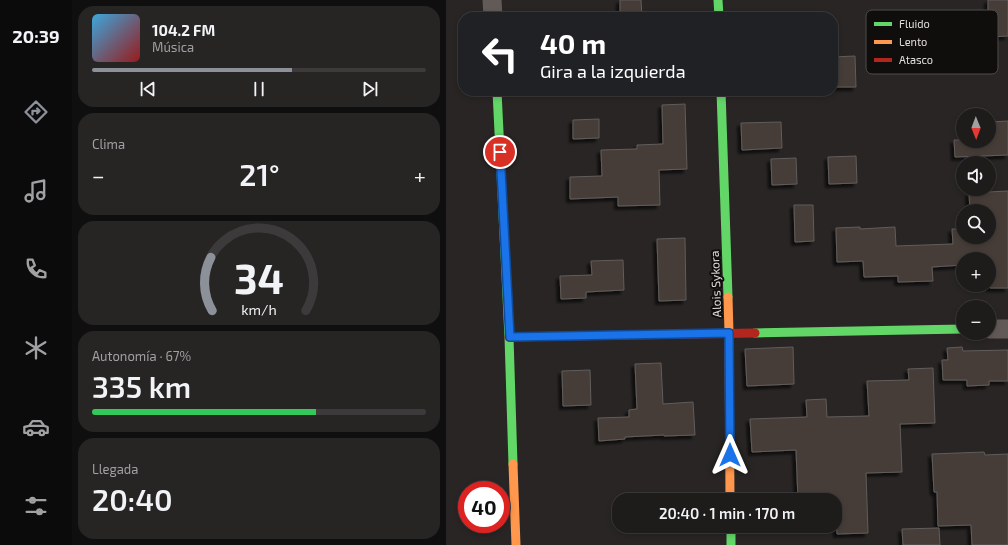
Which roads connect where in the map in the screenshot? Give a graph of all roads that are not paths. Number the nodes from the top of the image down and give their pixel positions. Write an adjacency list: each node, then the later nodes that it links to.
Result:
1 (492, 0): 3 (street)
2 (718, 0): 4 (street)
3 (493, 12)
4 (718, 12)
5 (497, 96): 11 (street)
6 (721, 96): 10 (street, Alois Sykora)
7 (996, 329): 8 (street)
8 (1008, 329)
9 (956, 330): 10 (street)
10 (729, 333): 11 (street); 12 (street, Alois Sykora)
11 (510, 337): 14 (street)
12 (730, 493)
13 (730, 533): 15 (street)
14 (516, 545)
15 (731, 545)

